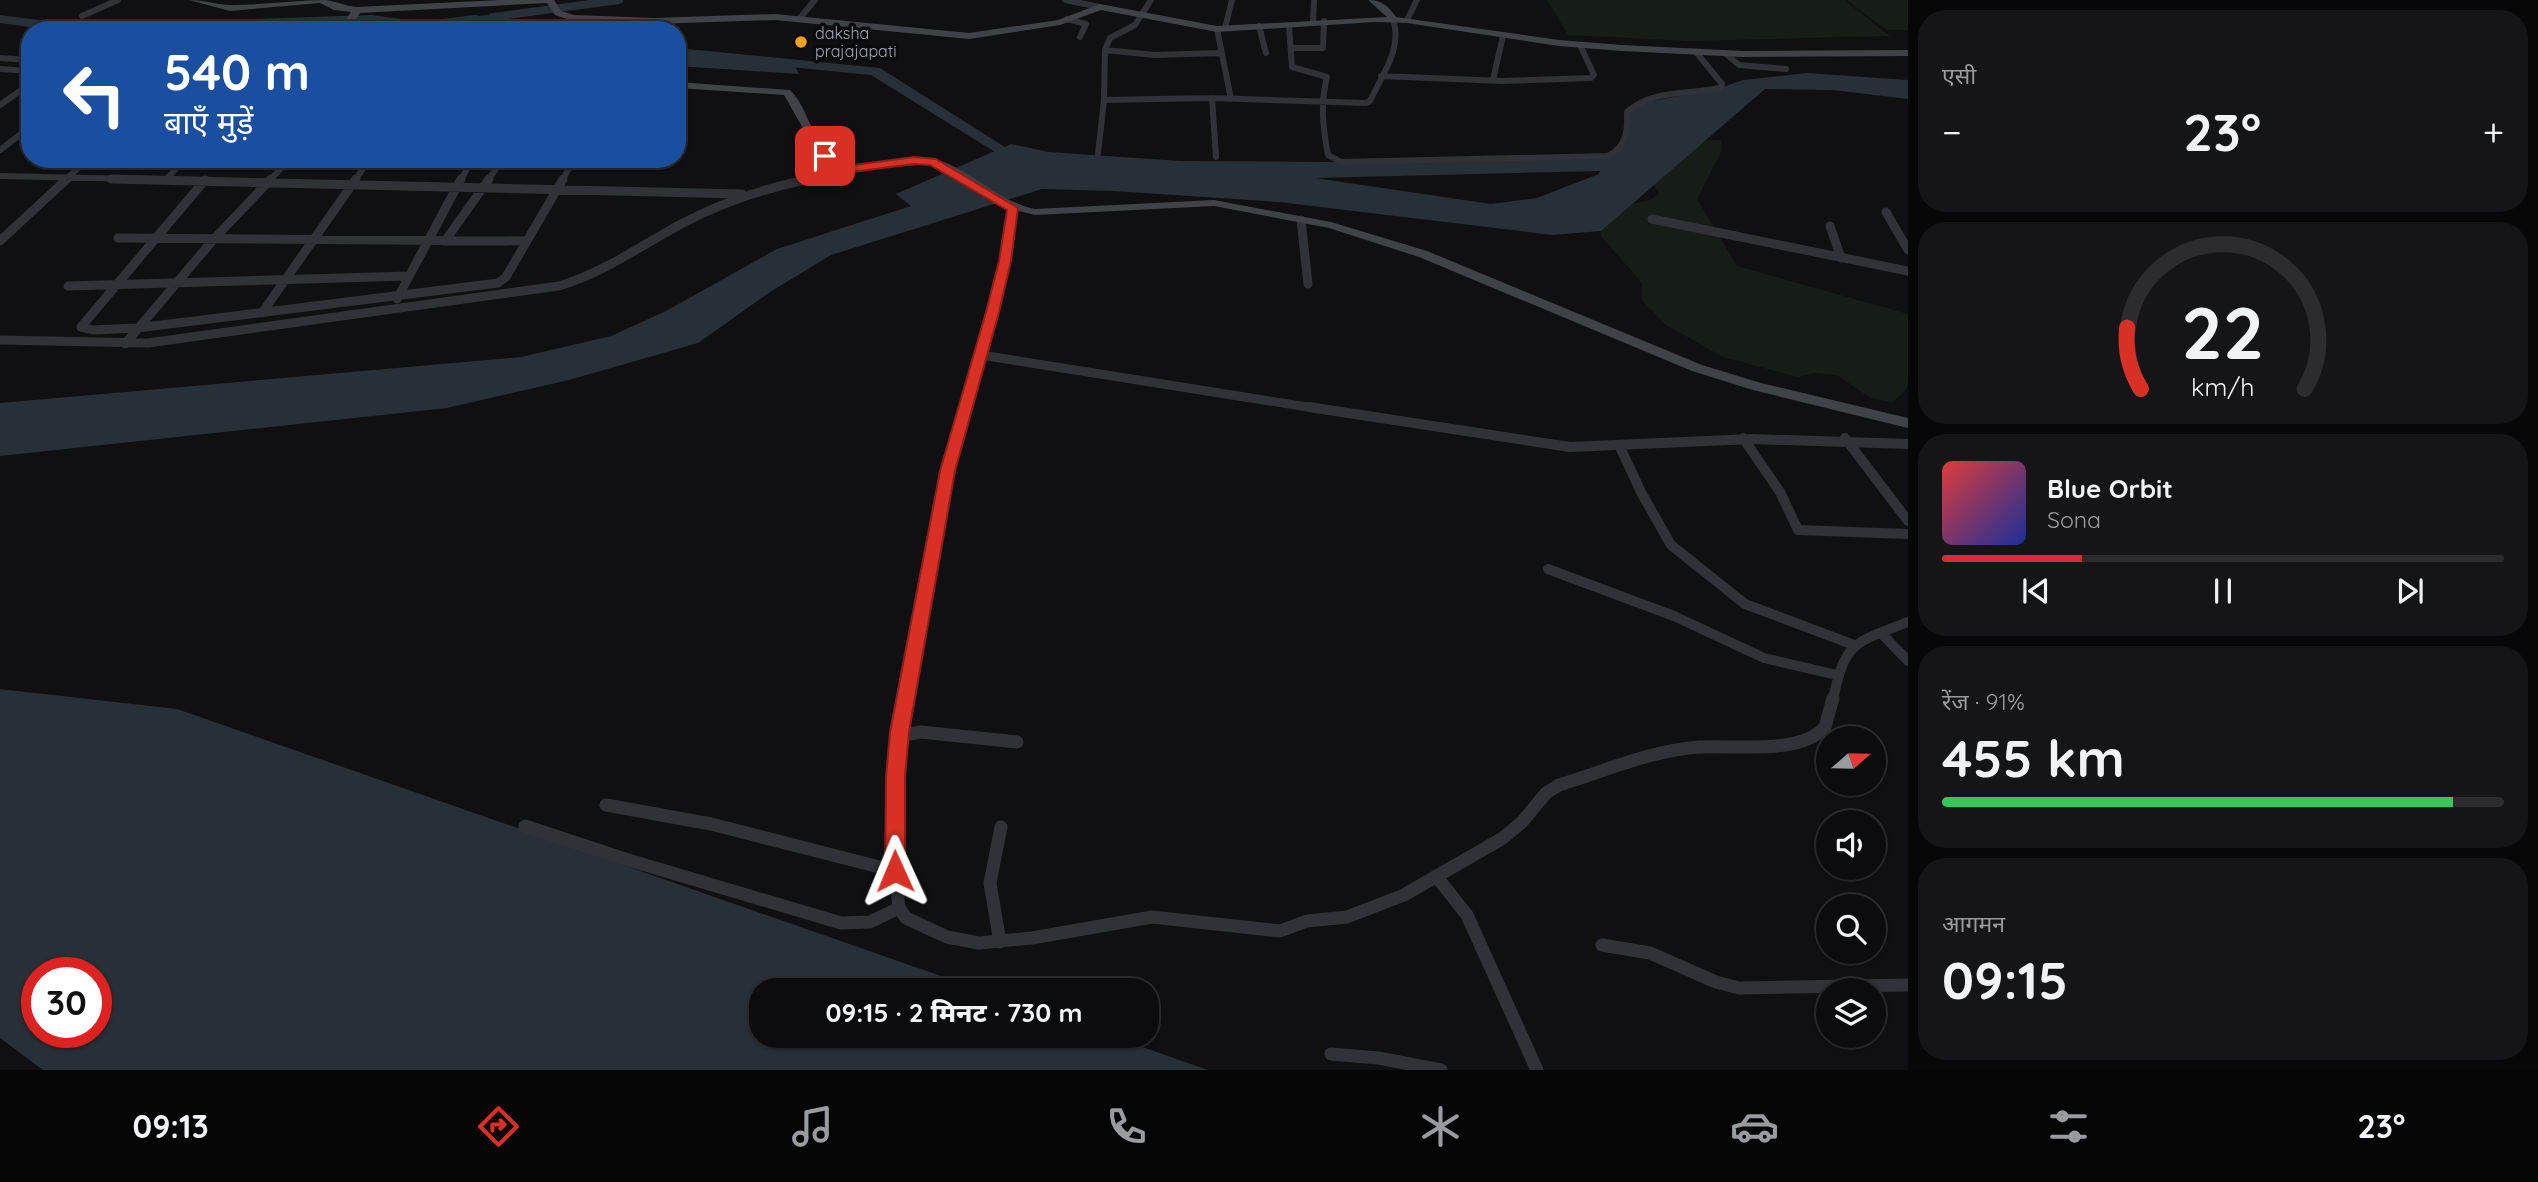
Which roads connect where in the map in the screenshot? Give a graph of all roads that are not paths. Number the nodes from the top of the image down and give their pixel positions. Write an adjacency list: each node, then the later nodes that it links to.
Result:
1 (97, 0): 15 (street)
2 (118, 0): 15 (street)
3 (193, 0): 4 (street)
4 (321, 0): 18 (street)
5 (429, 0): 16 (street)
6 (815, 0): 21 (street)
7 (1065, 0): 17 (street)
8 (1151, 0): 19 (street)
9 (1233, 0): 30 (street)
10 (1314, 0): 27 (street)
11 (1371, 0): 23 (street)
12 (1417, 0): 24 (street)
13 (528, 1): 14 (street); 16 (street)
14 (552, 3): 21 (street)
15 (109, 4): 20 (street)
16 (421, 7): 18 (street)
17 (1100, 8): 19 (street); 22 (street)
18 (356, 12): 25 (street)
19 (1144, 15): 30 (street); 35 (street)
20 (82, 16)
21 (799, 19): 22 (street)
22 (1067, 19): 32 (street)
23 (1393, 19): 24 (street); 26 (street); 46 (street)
24 (1407, 20): 31 (street)
25 (350, 21)
26 (1324, 21): 27 (street); 34 (street)
27 (1313, 22): 29 (street)
28 (1259, 26): 29 (street); 30 (street); 39 (street)
29 (1289, 26): 34 (street)
30 (1221, 28): 37 (street)
31 (1503, 36): 33 (street); 47 (street)
32 (1080, 37)
33 (1580, 45): 36 (street); 47 (street)
34 (1293, 48): 53 (street)
35 (1105, 50): 37 (street); 52 (street)
36 (1696, 52): 38 (street); 53 (street)
37 (1222, 53): 51 (street)
38 (1725, 53): 40 (street); 44 (street)
39 (1266, 54)
40 (1906, 54)
41 (0, 58): 42 (street)
42 (21, 59)
43 (0, 69): 45 (street)
44 (1786, 69)
45 (21, 70)
46 (1381, 76): 47 (street); 53 (street)
47 (1493, 80)
48 (686, 86): 66 (street)
49 (21, 90): 54 (street)
50 (1212, 99): 51 (street); 52 (street); 58 (street)
51 (1231, 99): 53 (street)
52 (1104, 100): 57 (street)
53 (1322, 104)
54 (0, 105)
55 (21, 134): 56 (street)
56 (0, 150)
57 (1098, 154)
58 (1216, 157)
59 (79, 168): 68 (street)
60 (178, 168): 69 (street)
61 (281, 168): 71 (street)
62 (364, 168): 72 (street)
63 (467, 168): 73 (street)
64 (497, 168): 74 (street)
65 (569, 168): 75 (street)
66 (860, 169): 76 (street); 77 (street)
67 (0, 176): 68 (street)
68 (69, 178): 69 (street); 86 (street)
69 (166, 179): 70 (street)
70 (205, 180): 71 (street); 84 (street)
71 (269, 182): 72 (street); 85 (street)
72 (354, 183): 73 (street); 83 (street)
73 (456, 187): 74 (street); 87 (street)
74 (483, 187): 75 (street); 88 (street)
75 (556, 190): 76 (street); 89 (street)
76 (746, 194): 100 (street)
77 (1010, 207): 80 (street); 105 (street)
78 (1886, 212): 90 (street)
79 (1652, 219): 91 (street)
80 (1301, 220): 97 (street); 106 (street)
81 (1830, 226): 91 (street)
82 (118, 238): 84 (street)
83 (315, 239): 85 (street); 87 (street); 94 (street)
84 (153, 240): 85 (street); 96 (street)
85 (212, 240): 95 (street)
86 (0, 241)
87 (427, 241): 88 (street); 93 (street)
88 (445, 241): 89 (street)
89 (526, 242): 99 (street)
90 (1908, 250)
91 (1841, 258): 92 (street)
92 (1908, 271)
93 (409, 276): 94 (street); 99 (street)
94 (287, 280): 95 (street); 101 (street)
95 (175, 283): 96 (street); 102 (street)
96 (115, 284): 98 (street); 102 (street)
97 (1308, 284)
98 (68, 286)
99 (398, 297): 100 (street); 101 (street)
100 (391, 310): 104 (street)
101 (262, 313): 102 (street)
102 (137, 328): 104 (street)
103 (0, 340): 104 (street)
104 (125, 344)
105 (981, 355): 110 (street); 119 (street)
106 (1908, 423)
107 (1743, 438): 108 (street); 110 (street); 112 (street)
108 (1845, 438): 109 (street); 111 (street)
109 (1908, 444)
110 (1619, 445): 116 (street)
111 (1908, 521)
112 (1908, 534)
113 (1548, 569): 118 (street)
114 (1908, 622): 115 (street)
115 (1881, 632): 116 (street); 117 (street)
116 (1854, 645): 118 (street)
117 (1908, 661)
118 (1837, 675): 125 (street)
119 (899, 736): 120 (street); 124 (street)
120 (1017, 742)
121 (606, 805): 124 (street)
122 (525, 826): 126 (street)
123 (1001, 827): 127 (street)
124 (895, 871): 126 (street)
125 (1436, 876): 127 (street); 132 (street)
126 (899, 908): 127 (street)
127 (1000, 942)
128 (1602, 945): 129 (street)
129 (1908, 985)
130 (1331, 1054): 131 (street)
131 (1441, 1070)
132 (1537, 1070)

